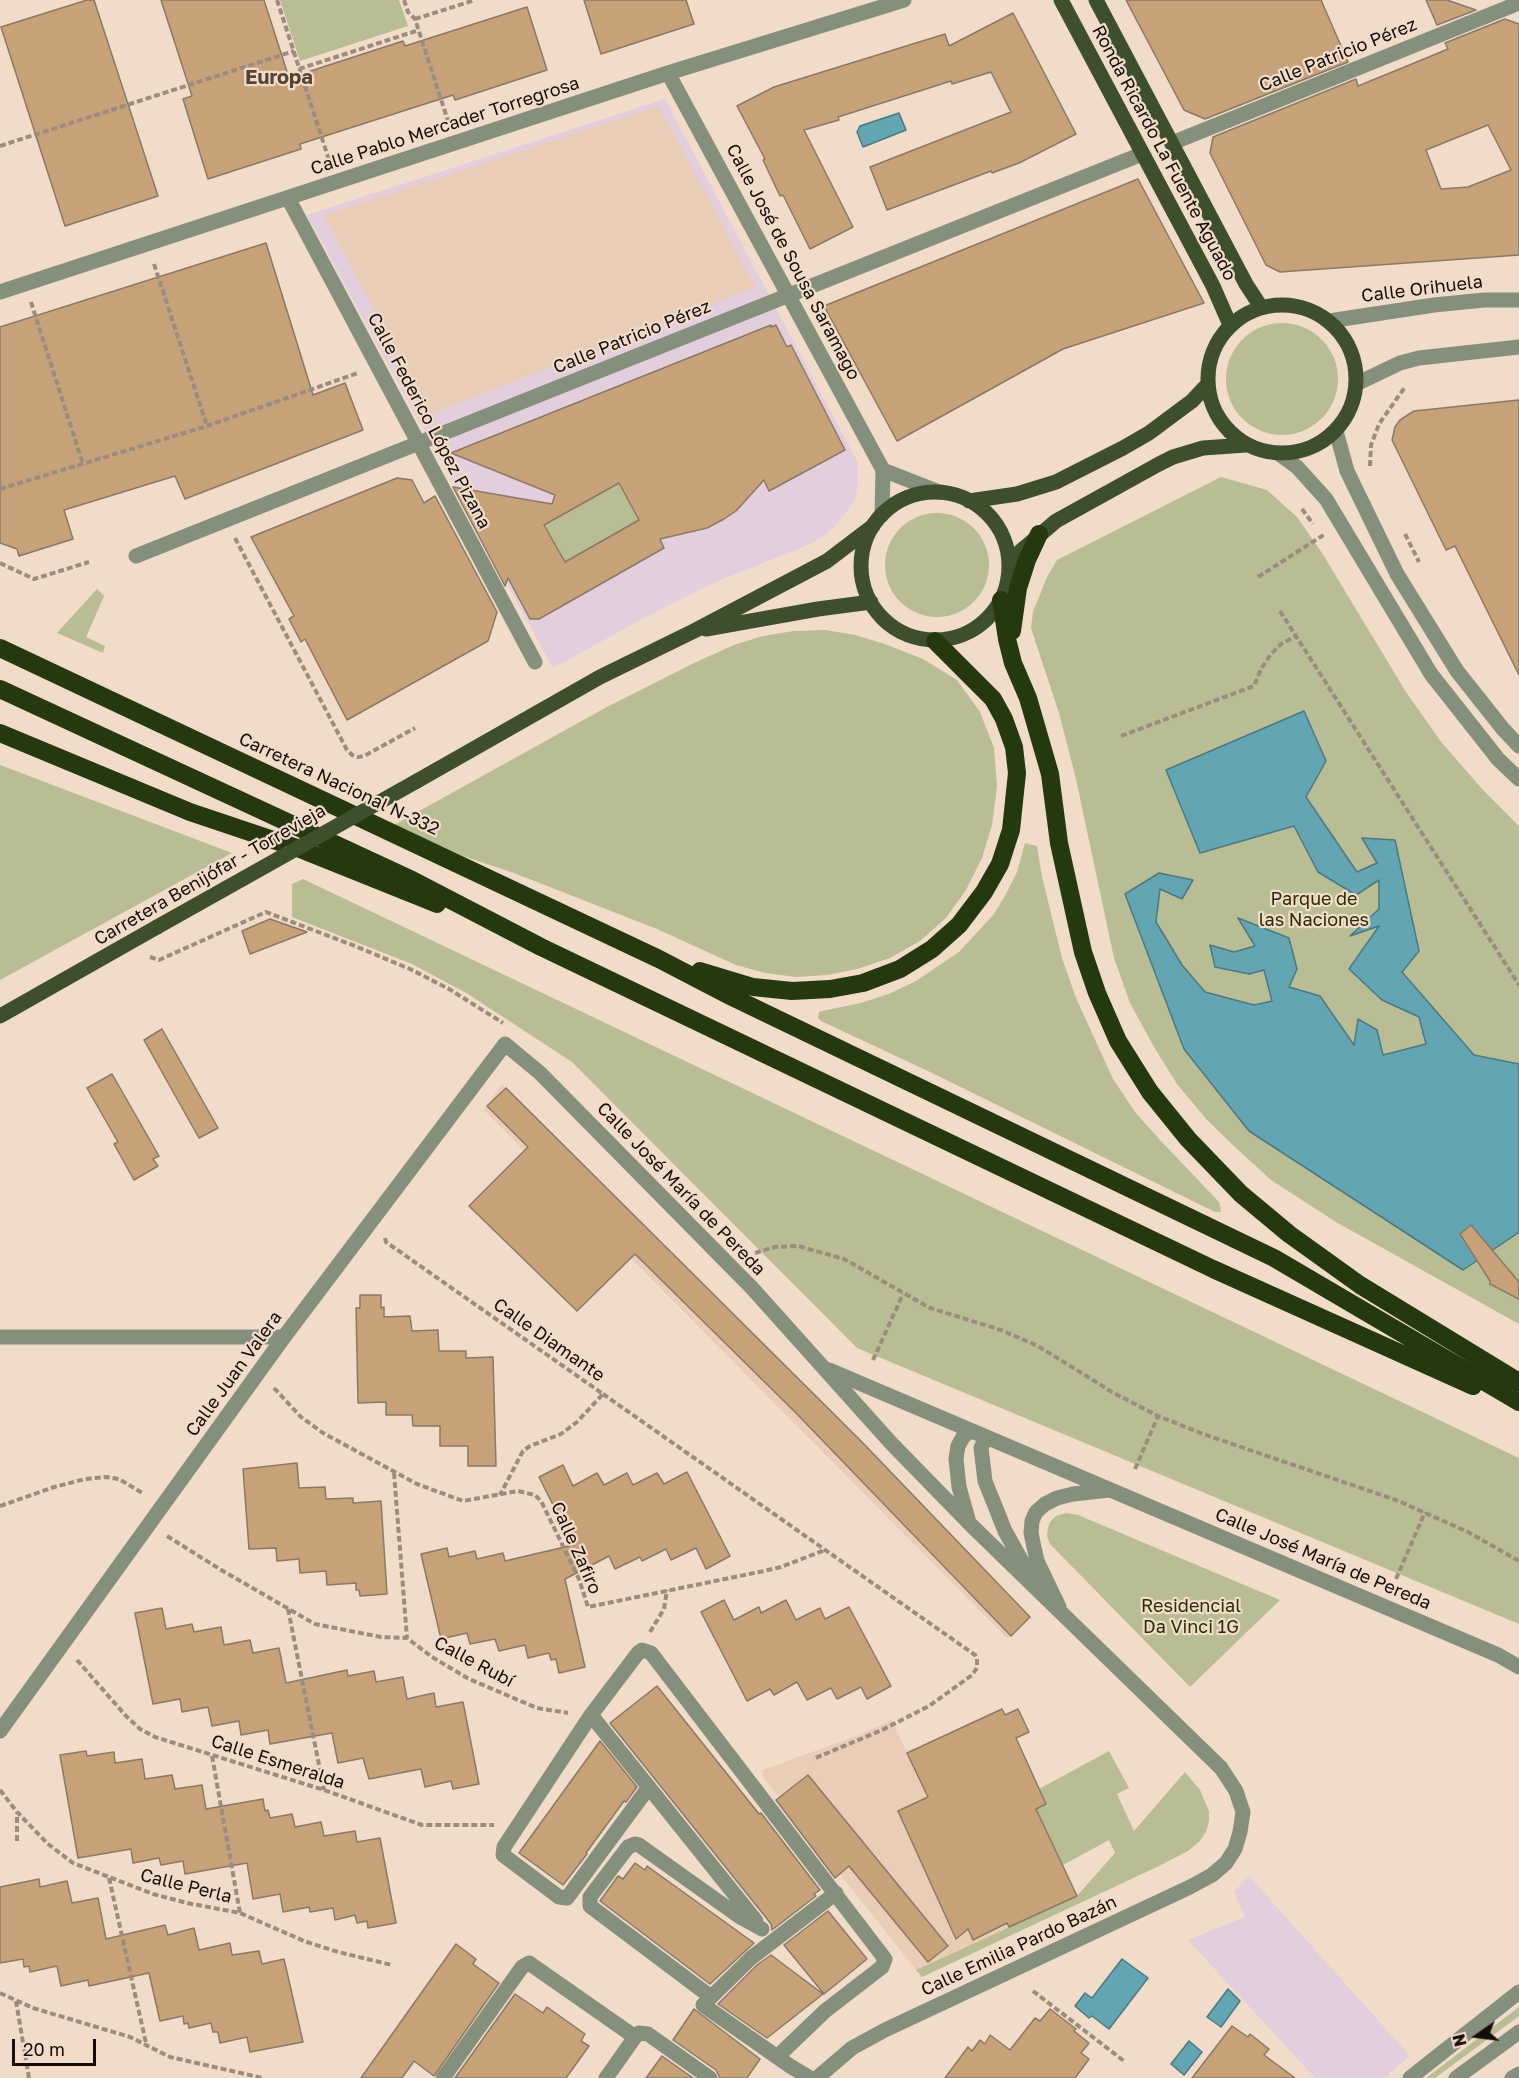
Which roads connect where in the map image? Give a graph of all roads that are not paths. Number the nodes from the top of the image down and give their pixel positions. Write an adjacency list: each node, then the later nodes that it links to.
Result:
1 (904, 0): 5 (street, Calle Pablo Mercader Torregrosa)
2 (1061, 0): 7 (main road, Ronda Ricardo La Fuente Aguado)
3 (1096, 0): 6 (main road, Ronda Ricardo La Fuente Aguado)
4 (1519, 3): 6 (street, Calle Patricio Pérez)
5 (668, 74): 8 (street, Calle Pablo Mercader Torregrosa); 10 (street, Calle José de Sousa Saramago)
6 (1172, 143): 12 (main road, Ronda Ricardo La Fuente Aguado)
7 (1142, 154): 10 (street, Calle Patricio Pérez); 14 (main road, Ronda Ricardo La Fuente Aguado)
8 (288, 198): 9 (street, Calle Pablo Mercader Torregrosa); 19 (street, Calle Federico López Pizana)
9 (0, 292)
10 (789, 296): 19 (street, Calle Patricio Pérez); 22 (street, Calle José de Sousa Saramago)
11 (1519, 300): 13 (street, Calle Orihuela)
12 (1261, 307): 13 (main road); 14 (main road)
13 (1329, 321): 17 (main road)
14 (1230, 325): 16 (main road)
15 (1519, 346): 17 (street)
16 (1208, 384): 20 (main road); 24 (main road)
17 (1356, 384): 18 (main road)
18 (1336, 431): 21 (main road); 38 (street)
19 (418, 442): 27 (street, Calle Patricio Pérez); 34 (street, Calle Federico López Pizana)
20 (1246, 445): 21 (main road); 26 (main road)
21 (1279, 454): 39 (street)
22 (883, 470): 23 (street); 25 (street, Calle José de Sousa Saramago)
23 (939, 492): 24 (main road); 25 (main road)
24 (969, 501): 28 (main road)
25 (877, 520): 30 (main road); 31 (main road, Carretera Benijófar - Torrevieja)
26 (1039, 534): 28 (main road); 35 (highway)
27 (136, 556)
28 (1009, 561): 29 (main road)
29 (1001, 600): 32 (main road); 35 (highway)
30 (871, 602): 31 (main road, Carretera Benijófar - Torrevieja); 32 (main road)
31 (694, 631): 42 (main road, Carretera Benijófar - Torrevieja, bridge)
32 (935, 640): 41 (highway)
33 (0, 648): 41 (highway, Carretera Nacional N-332)
34 (536, 662)
35 (1013, 663): 47 (highway)
36 (0, 688): 40 (highway)
37 (0, 734): 40 (highway)
38 (1519, 746)
39 (1519, 779)
40 (541, 947): 49 (highway)
41 (659, 959): 48 (highway)
42 (0, 1016)
43 (505, 1044): 45 (street, Calle Juan Valera); 46 (street, Calle José María de Pereda)
44 (0, 1337): 45 (street)
45 (284, 1337): 58 (street, Calle Juan Valera)
46 (823, 1368): 50 (street, Calle José María de Pereda); 53 (street, Calle José María de Pereda)
47 (1519, 1382)
48 (1519, 1402)
49 (1519, 1407)
50 (970, 1431): 51 (street, Calle José María de Pereda); 53 (street, Calle José María de Pereda)
51 (986, 1437): 52 (street, Calle José María de Pereda); 54 (street, Calle José María de Pereda)
52 (1110, 1490): 55 (street, Calle José María de Pereda); 56 (street, Calle José María de Pereda)
53 (970, 1525): 54 (street, Calle José María de Pereda)
54 (1042, 1596): 55 (street, Calle José María de Pereda)
55 (1065, 1617): 60 (street, Calle José María de Pereda)
56 (1519, 1667)
57 (591, 1715): 59 (street); 59 (street); 61 (street)
58 (0, 1731)
59 (649, 1787): 62 (street)
60 (1235, 1849): 74 (street, Calle Emilia Pardo Bazán)
61 (836, 1893): 63 (street); 68 (street)
62 (762, 1929): 63 (street); 65 (street)
63 (773, 1941): 65 (street)
64 (1519, 1992): 75 (street)
65 (711, 1996): 68 (street)
66 (1519, 2032): 76 (street)
67 (635, 2037): 70 (street); 71 (street); 72 (street)
68 (777, 2057): 73 (street)
69 (1519, 2074): 77 (street)
70 (443, 2078)
71 (606, 2078)
72 (710, 2078)
73 (810, 2078)
74 (818, 2078)
75 (1410, 2078)
76 (1455, 2078)
77 (1512, 2078)

